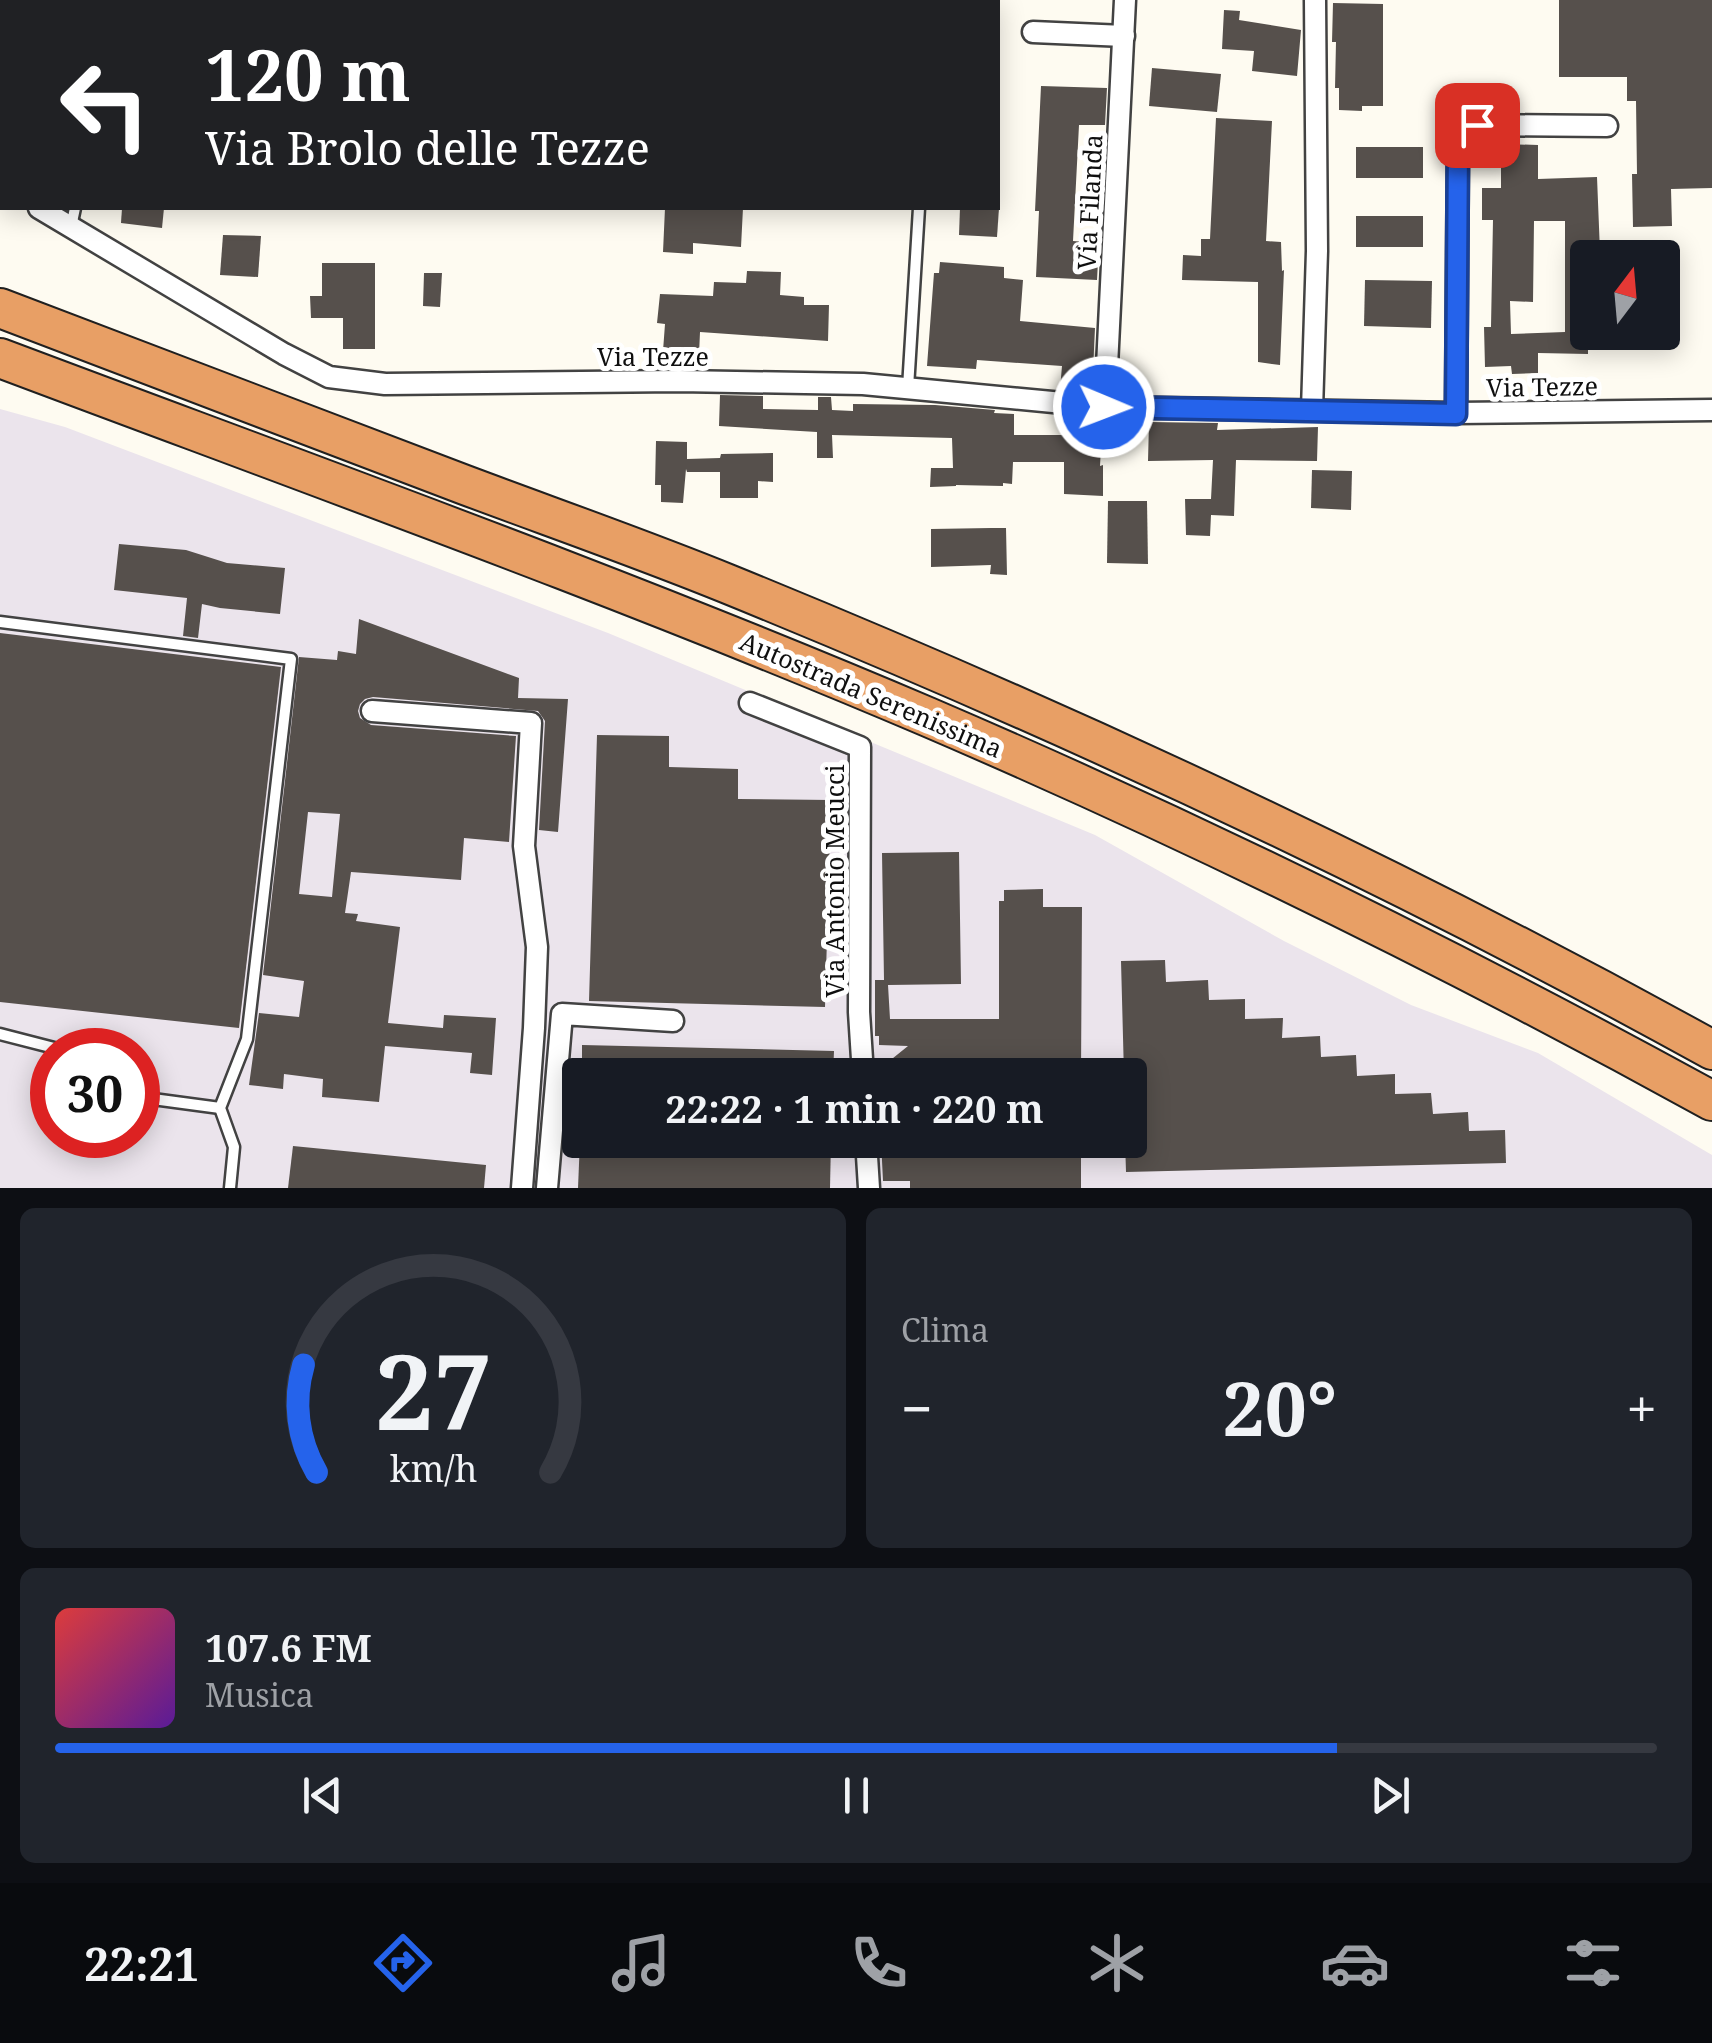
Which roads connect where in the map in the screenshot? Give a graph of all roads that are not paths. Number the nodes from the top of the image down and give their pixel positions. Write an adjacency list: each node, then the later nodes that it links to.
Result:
1 (1126, 0): 4 (street, Via Filanda)
2 (1316, 0): 13 (street)
3 (1033, 32): 4 (street)
4 (1124, 36): 12 (street, Via Filanda)
5 (1607, 126): 15 (street)
6 (46, 210): 8 (street, Via Tezze)
7 (919, 210): 11 (lane)
8 (73, 218): 11 (street, Via Tezze)
9 (0, 308): 22 (highway, Autostrada Serenissima)
10 (0, 358): 25 (highway, Autostrada Serenissima)
11 (908, 388): 12 (street, Via Tezze)
12 (1104, 407): 13 (street, Via Tezze)
13 (1312, 410): 15 (street, Via Tezze)
14 (1712, 410): 15 (street, Via Tezze)
15 (1456, 414)
16 (0, 622): 26 (lane)
17 (750, 703): 23 (street, Via Antonio Meucci)
18 (372, 711): 29 (street)
19 (673, 1021): 30 (street)
20 (0, 1034): 21 (lane)
21 (30, 1042)
22 (1712, 1050)
23 (861, 1058)
24 (160, 1101): 26 (lane)
25 (1712, 1102)
26 (220, 1108): 28 (lane)
27 (867, 1158): 31 (street)
28 (230, 1188)
29 (522, 1188)
30 (547, 1188)
31 (869, 1188)

